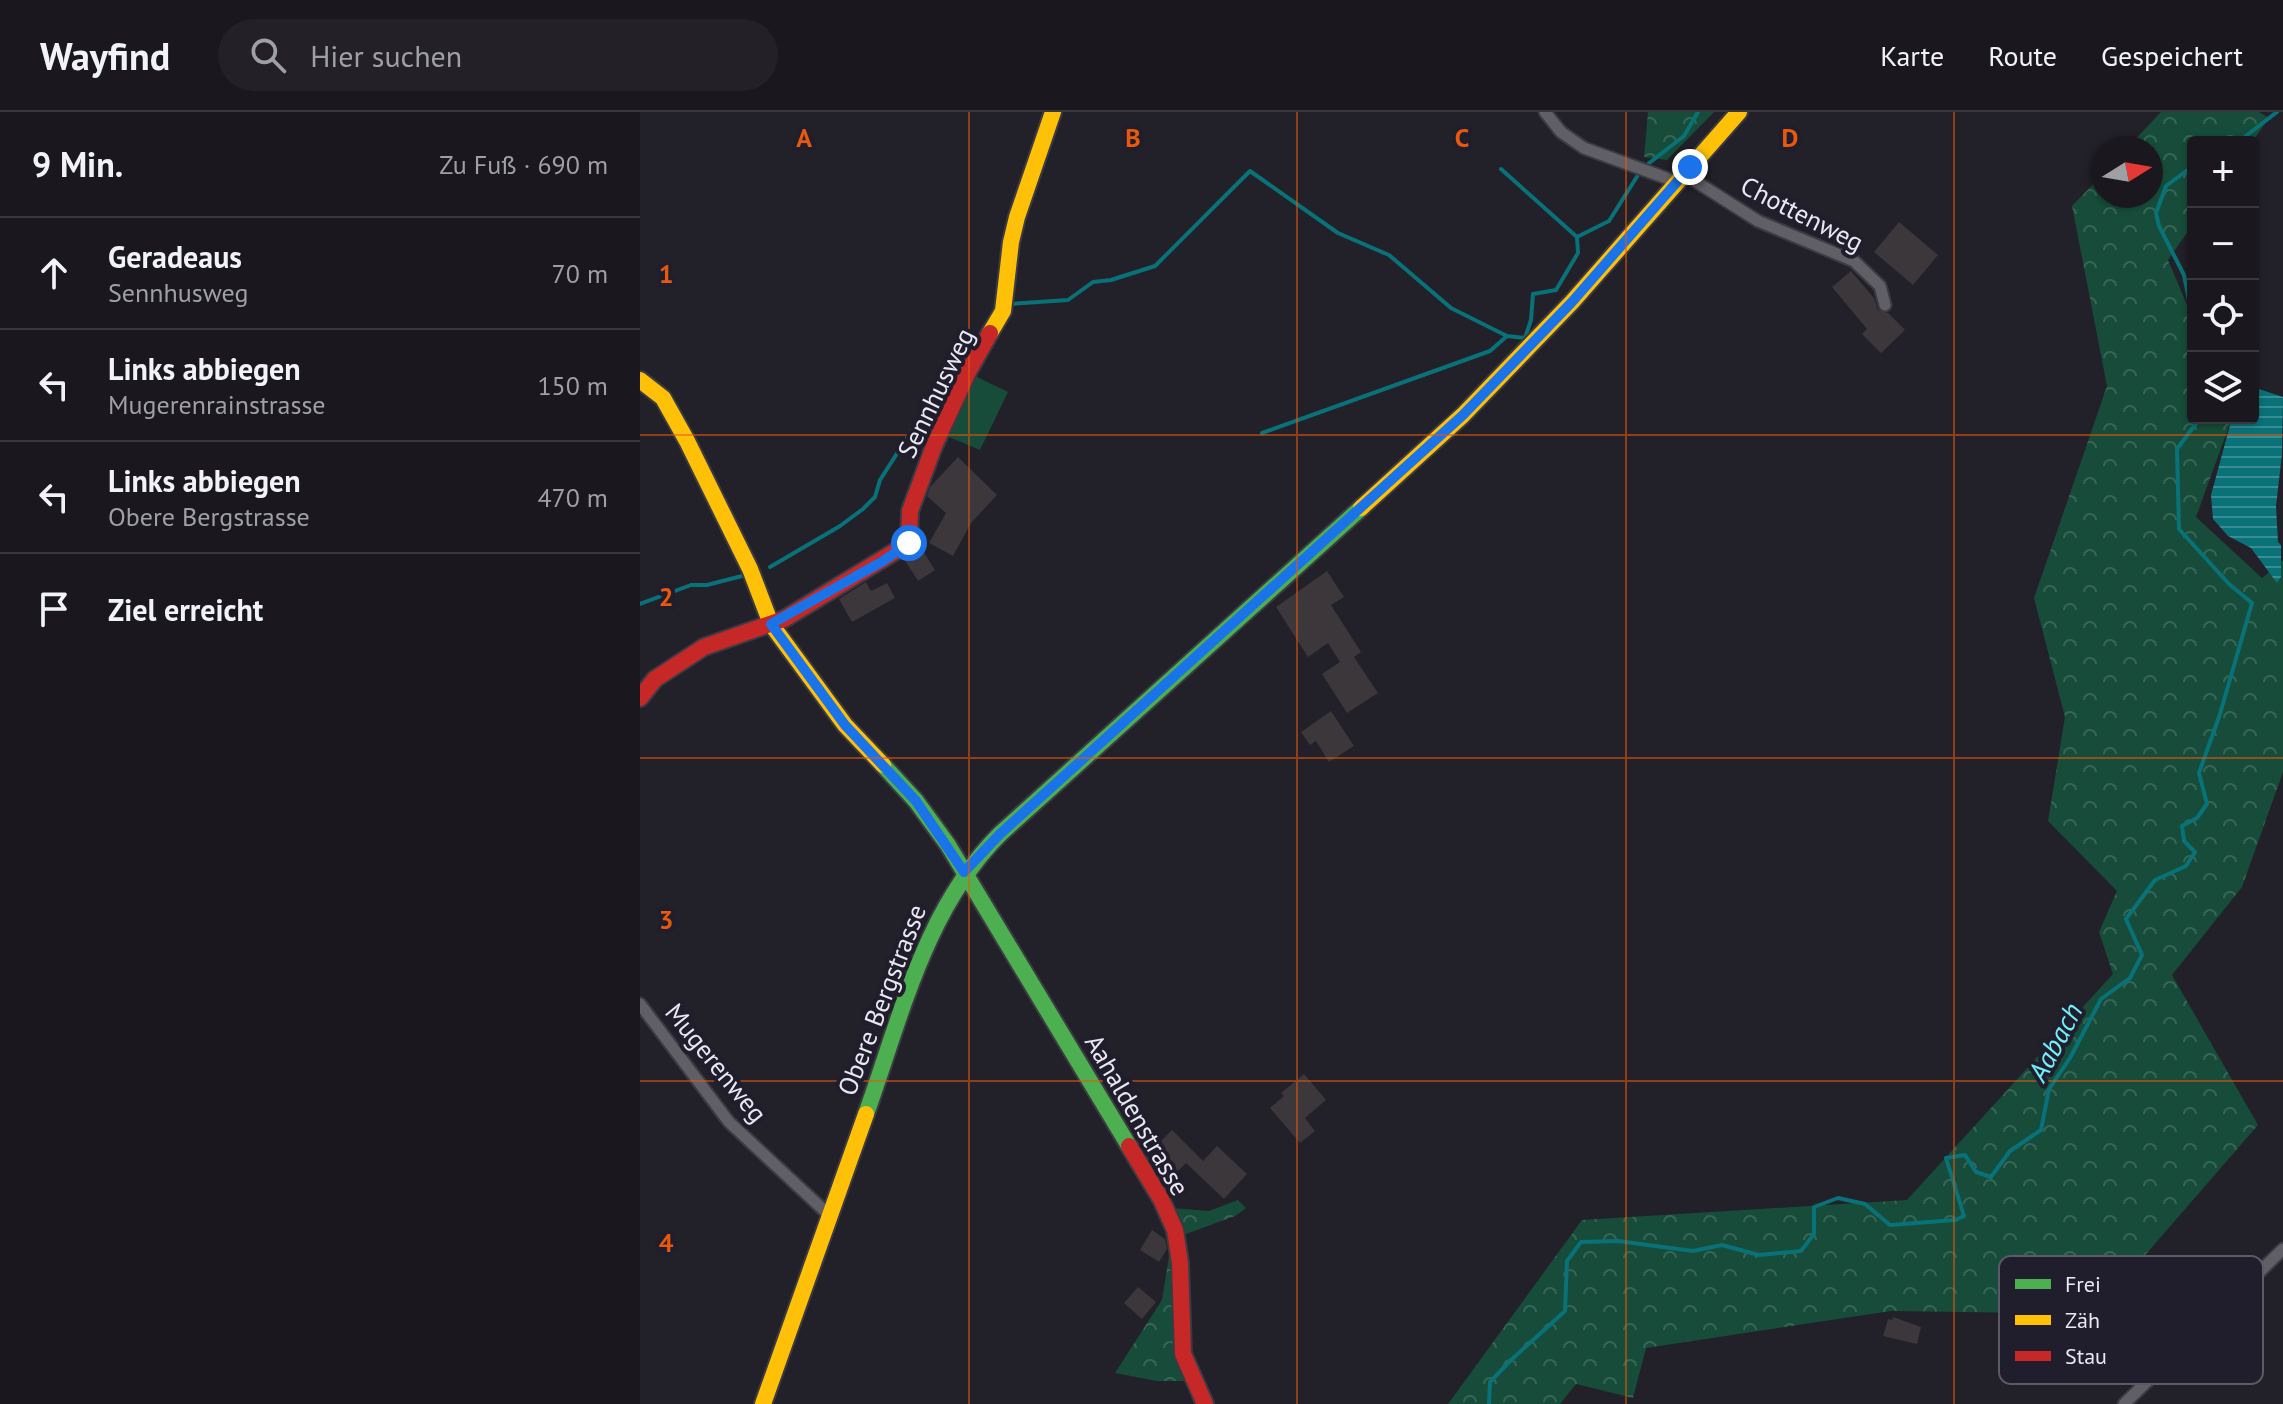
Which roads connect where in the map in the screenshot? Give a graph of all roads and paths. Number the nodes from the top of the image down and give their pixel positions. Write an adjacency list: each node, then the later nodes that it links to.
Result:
1 (1053, 112): 7 (street, Sennhusweg)
2 (1545, 112): 4 (street, Chottenweg)
3 (1739, 112): 4 (street, Obere Bergstrasse)
4 (1681, 178): 5 (street, Chottenweg); 9 (street, Obere Bergstrasse)
5 (1885, 305)
6 (640, 380): 7 (street, Aahaldenstrasse)
7 (771, 624): 8 (street); 9 (street, Aahaldenstrasse)
8 (640, 698)
9 (964, 872): 11 (street, Obere Bergstrasse); 16 (street, Aahaldenstrasse)
10 (640, 1004): 11 (street, Mugerenweg)
11 (828, 1214): 15 (street, Obere Bergstrasse)
12 (2283, 1249): 13 (street)
13 (2263, 1268)
14 (2145, 1384): 17 (street)
15 (763, 1404)
16 (1205, 1404)
17 (2124, 1404)

